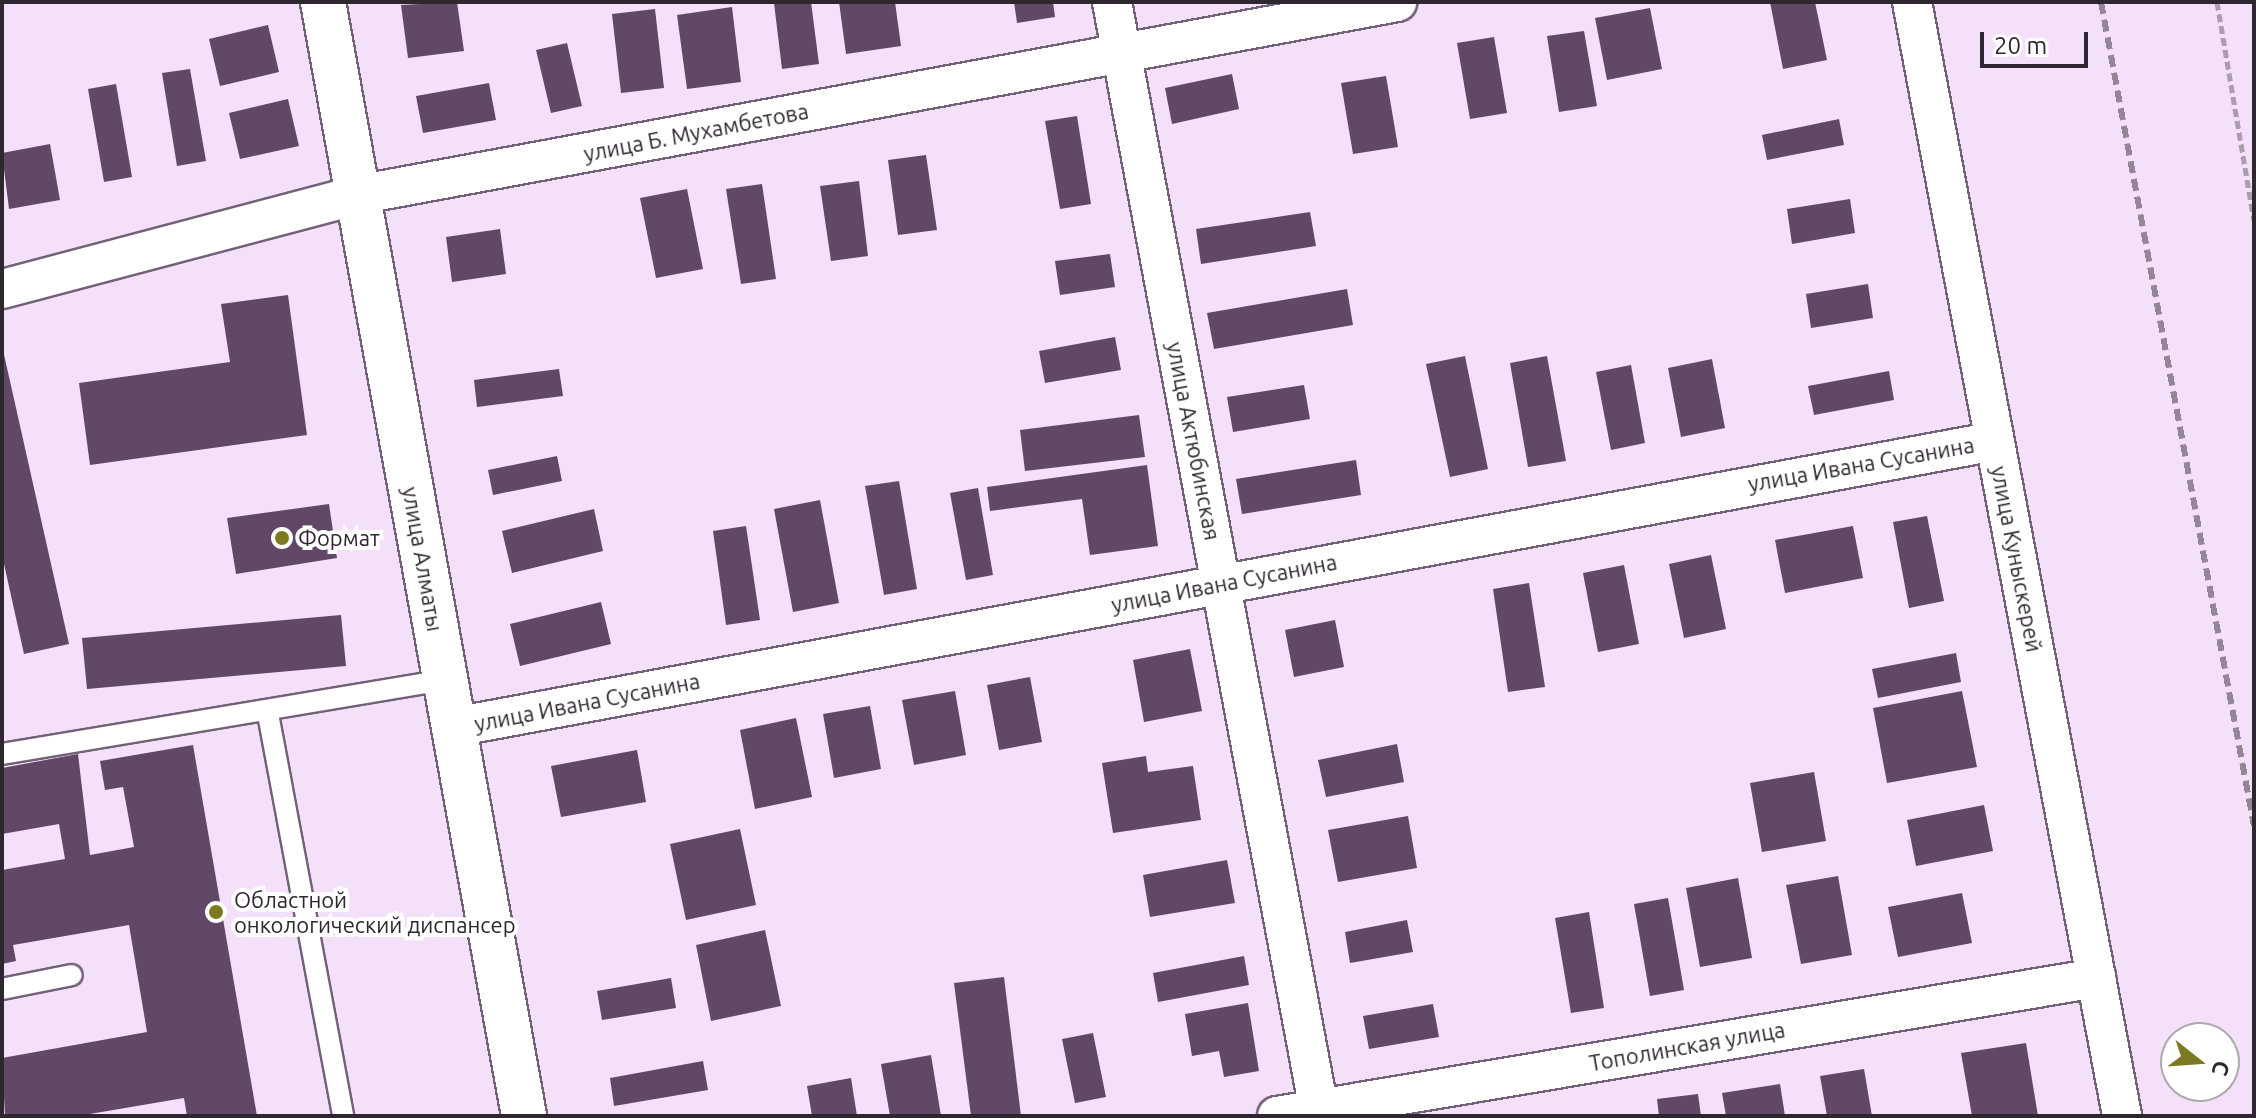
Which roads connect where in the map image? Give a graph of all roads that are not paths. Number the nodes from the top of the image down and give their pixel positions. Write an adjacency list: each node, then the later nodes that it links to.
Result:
1 (323, 2): 6 (street, улица Алматы)
2 (1112, 2): 5 (street, улица Актюбинская)
3 (1397, 2): 5 (street, улица Б. Мухамбетова)
4 (1912, 2): 8 (street, улица Куныскерей)
5 (1121, 53): 6 (street, улица Б. Мухамбетова); 9 (street, улица Актюбинская)
6 (357, 195): 7 (street, улица Б. Мухамбетова); 10 (street, улица Алматы)
7 (2, 289)
8 (1995, 441): 9 (street, улица Ивана Сусанина); 15 (street, улица Куныскерей)
9 (1221, 584): 12 (street, улица Ивана Сусанина); 17 (street, улица Актюбинская)
10 (445, 680): 11 (lane); 12 (street, улица Алматы)
11 (268, 714): 13 (lane); 18 (lane)
12 (454, 727): 19 (street, улица Алматы)
13 (2, 754)
14 (72, 975): 16 (lane)
15 (2096, 978): 17 (street, Тополинская улица); 21 (street, улица Куныскерей)
16 (2, 989)
17 (1319, 1112): 20 (street, Тополинская улица)
18 (343, 1116)
19 (524, 1116)
20 (1277, 1116)
21 (2122, 1116)

